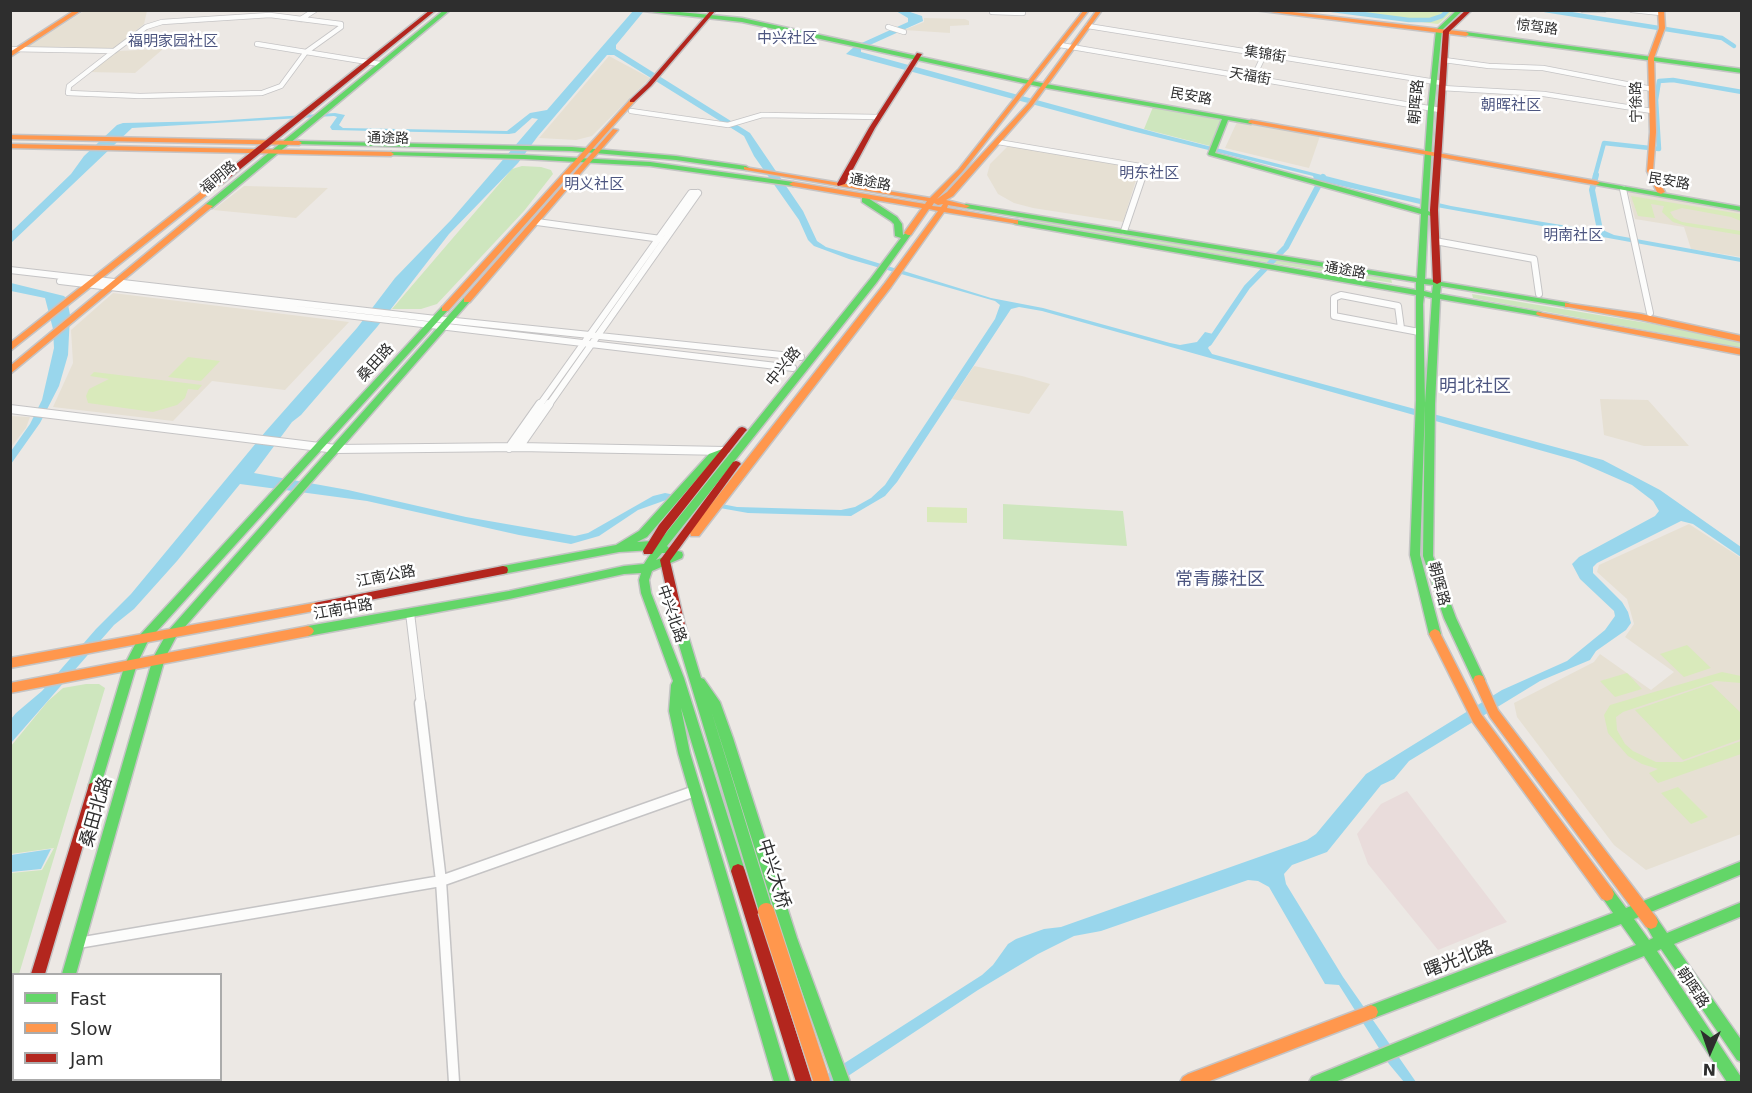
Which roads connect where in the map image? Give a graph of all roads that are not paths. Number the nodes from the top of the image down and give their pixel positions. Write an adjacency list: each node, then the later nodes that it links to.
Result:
1 (315, 10): 22 (street)
2 (434, 10): 37 (main road, 福明路)
3 (448, 10): 37 (main road, 福明路)
4 (636, 10): 16 (main road, 民安路)
5 (675, 10): 21 (main road, 民安路)
6 (1087, 10): 28 (main road, 中兴路)
7 (1100, 10): 23 (main road, 中兴路)
8 (1256, 10): 25 (main road, 惊驾路)
9 (1282, 10): 25 (main road, 惊驾路)
10 (1461, 10): 25 (main road)
11 (1470, 10): 25 (main road)
12 (1583, 10): 13 (street)
13 (1604, 10)
14 (1632, 10): 19 (street)
15 (79, 11): 30 (main road)
16 (646, 11): 21 (main road, 民安路)
17 (67, 12): 30 (main road)
18 (992, 12): 20 (street)
19 (1661, 12): 34 (main road, 宁徐路)
20 (1023, 13)
21 (715, 14): 36 (main road, 民安路); 41 (main road)
22 (301, 19): 31 (street); 32 (street)
23 (1088, 26): 29 (main road, 中兴路); 33 (street, 集锦街)
24 (888, 27): 26 (street)
25 (1444, 29): 34 (main road, 惊驾路); 35 (main road, 朝晖路); 40 (main road, 朝晖路)
26 (904, 32)
27 (257, 44): 32 (street)
28 (1060, 45): 29 (street, 天福街); 42 (main road, 中兴路)
29 (1073, 47): 39 (street, 天福街); 44 (main road, 中兴路)
30 (13, 50): 31 (street)
31 (114, 51): 32 (street)
32 (306, 52): 37 (street)
33 (1264, 55): 39 (street); 40 (street, 集锦街)
34 (1652, 57): 38 (main road, 惊驾路); 43 (main road, 宁徐路)
35 (1444, 60): 40 (main road, 朝晖路); 43 (street)
36 (914, 62): 42 (main road, 民安路); 49 (main road)
37 (374, 63): 48 (main road, 福明路); 48 (main road, 福明路)
38 (1742, 69)
39 (1253, 78): 45 (street, 天福街)
40 (1439, 84): 45 (main road, 朝晖路); 47 (street, 集锦街)
41 (651, 86): 46 (main road, 桑田路); 58 (main road, 桑田路)
42 (1025, 88): 44 (main road, 民安路); 66 (main road, 中兴路)
43 (1652, 89): 47 (main road, 宁徐路)
44 (1039, 92): 50 (main road, 民安路); 52 (main road, 中兴路); 59 (main road, 民安路)
45 (1436, 109): 59 (main road, 朝晖路)
46 (631, 111): 49 (street); 58 (main road, 桑田路)
47 (1652, 111): 64 (main road, 宁徐路)
48 (310, 115): 53 (main road, 福明路); 55 (main road, 福明路)
49 (879, 117): 61 (main road)
50 (1225, 119): 59 (main road, 民安路); 67 (main road)
51 (10, 137): 55 (main road, 通途路)
52 (998, 141): 66 (main road, 中兴路); 70 (street)
53 (285, 142): 55 (main road, 福明路); 57 (main road, 通途路)
54 (10, 146): 56 (main road, 通途路)
55 (271, 147): 56 (main road, 通途路); 57 (main road, 通途路); 80 (main road, 福明路)
56 (258, 152): 79 (main road, 福明路)
57 (505, 152): 58 (main road, 通途路)
58 (590, 155): 60 (main road, 通途路); 69 (main road, 桑田路); 85 (main road, 桑田路)
59 (1432, 155): 62 (main road, 民安路); 67 (main road, 朝晖路)
60 (786, 179): 61 (main road, 通途路); 65 (main road, 通途路)
61 (841, 184): 66 (main road, 通途路)
62 (1608, 185): 63 (main road, 民安路); 64 (main road, 民安路)
63 (1623, 189): 68 (main road, 民安路); 84 (street)
64 (1661, 192): 68 (main road, 民安路)
65 (852, 195): 66 (main road, 通途路); 71 (main road)
66 (937, 203): 70 (main road, 通途路); 71 (main road, 中兴路); 74 (main road, 中兴路); 76 (main road, 通途路)
67 (1429, 207): 73 (main road, 朝晖路); 81 (main road, 朝晖路)
68 (1742, 208)
69 (538, 220): 72 (street); 85 (main road, 桑田路)
70 (1125, 228): 75 (main road, 通途路); 76 (main road, 通途路)
71 (899, 236): 74 (main road, 中兴路)
72 (663, 238): 72 (street); 89 (street); 90 (street)
73 (1435, 241): 82 (main road, 朝晖路); 83 (street)
74 (897, 254): 78 (main road, 中兴路)
75 (1296, 257): 76 (main road, 通途路); 81 (main road, 通途路)
76 (1250, 262): 81 (main road, 通途路); 81 (main road, 通途路)
77 (10, 272): 79 (street)
78 (877, 281): 96 (main road); 108 (main road, 中兴路)
79 (92, 283): 80 (street); 94 (main road, 福明路)
80 (115, 285): 85 (street); 85 (street); 99 (main road, 福明路)
81 (1420, 286): 82 (main road, 通途路); 82 (main road, 通途路); 87 (main road, 朝晖路)
82 (1436, 289): 83 (main road, 通途路); 91 (main road, 通途路); 95 (main road, 通途路); 97 (main road, 通途路); 100 (main road, 朝晖路)
83 (1539, 294): 84 (main road, 通途路)
84 (1650, 313): 88 (main road, 通途路)
85 (440, 323): 89 (street); 92 (street); 105 (main road, 桑田路); 106 (main road, 桑田路)
86 (1401, 328): 86 (street); 87 (street)
87 (1419, 332): 100 (main road, 朝晖路)
88 (1742, 333)
89 (590, 335): 90 (street); 92 (street)
90 (598, 335): 93 (street); 96 (street)
91 (1742, 339)
92 (584, 343): 93 (street); 103 (street)
93 (593, 344): 98 (street); 104 (street)
94 (10, 348)
95 (1742, 352)
96 (801, 357): 98 (main road)
97 (1742, 360)
98 (793, 368): 107 (main road)
99 (10, 371)
100 (1425, 402): 102 (main road, 朝晖路)
101 (10, 409): 105 (street)
102 (1425, 431): 125 (main road, 朝晖路); 127 (main road, 朝晖路)
103 (509, 447): 104 (street); 106 (street)
104 (519, 447): 107 (street)
105 (320, 448): 106 (street); 115 (main road, 桑田路)
106 (336, 449): 114 (main road, 桑田路)
107 (725, 451): 108 (main road)
108 (701, 496): 109 (main road, 中兴路); 109 (main road)
109 (692, 507): 110 (main road); 111 (main road); 111 (main road, 中兴路)
110 (618, 548): 111 (main road, 江南公路); 114 (main road, 江南公路)
111 (665, 552): 112 (main road, 中兴路); 119 (main road, 中兴北路)
112 (650, 564): 113 (main road, 江南中路); 120 (main road, 中兴北路)
113 (410, 613): 116 (main road, 江南中路); 124 (street)
114 (172, 634): 115 (main road, 江南公路); 116 (main road, 桑田路)
115 (144, 638): 117 (main road, 江南公路); 118 (main road, 桑田路)
116 (159, 658): 118 (main road, 江南中路); 129 (main road, 桑田北路)
117 (10, 663)
118 (131, 664): 121 (main road, 江南中路); 131 (main road, 桑田北路)
119 (694, 674): 137 (main road, 中兴大桥, bridge); 138 (main road)
120 (678, 678): 122 (main road); 136 (main road, 中兴大桥)
121 (10, 688)
122 (695, 791): 124 (street); 134 (main road)
123 (1742, 867): 125 (main road, 曙光北路)
124 (441, 881): 129 (street); 135 (street)
125 (1641, 909): 127 (main road, 曙光北路); 128 (main road, 朝晖路)
126 (1742, 909): 128 (main road)
127 (1623, 916): 130 (main road, 朝晖路); 139 (main road, 曙光北路)
128 (1665, 940): 130 (main road); 133 (main road, 朝晖路)
129 (78, 943): 132 (main road, 桑田北路)
130 (1647, 948): 140 (main road); 141 (main road, 朝晖路)
131 (40, 973)
132 (70, 973)
133 (1742, 1055)
134 (780, 1077)
135 (454, 1083)
136 (804, 1083)
137 (822, 1083)
138 (842, 1083)
139 (1188, 1083)
140 (1317, 1083)
141 (1736, 1083)

